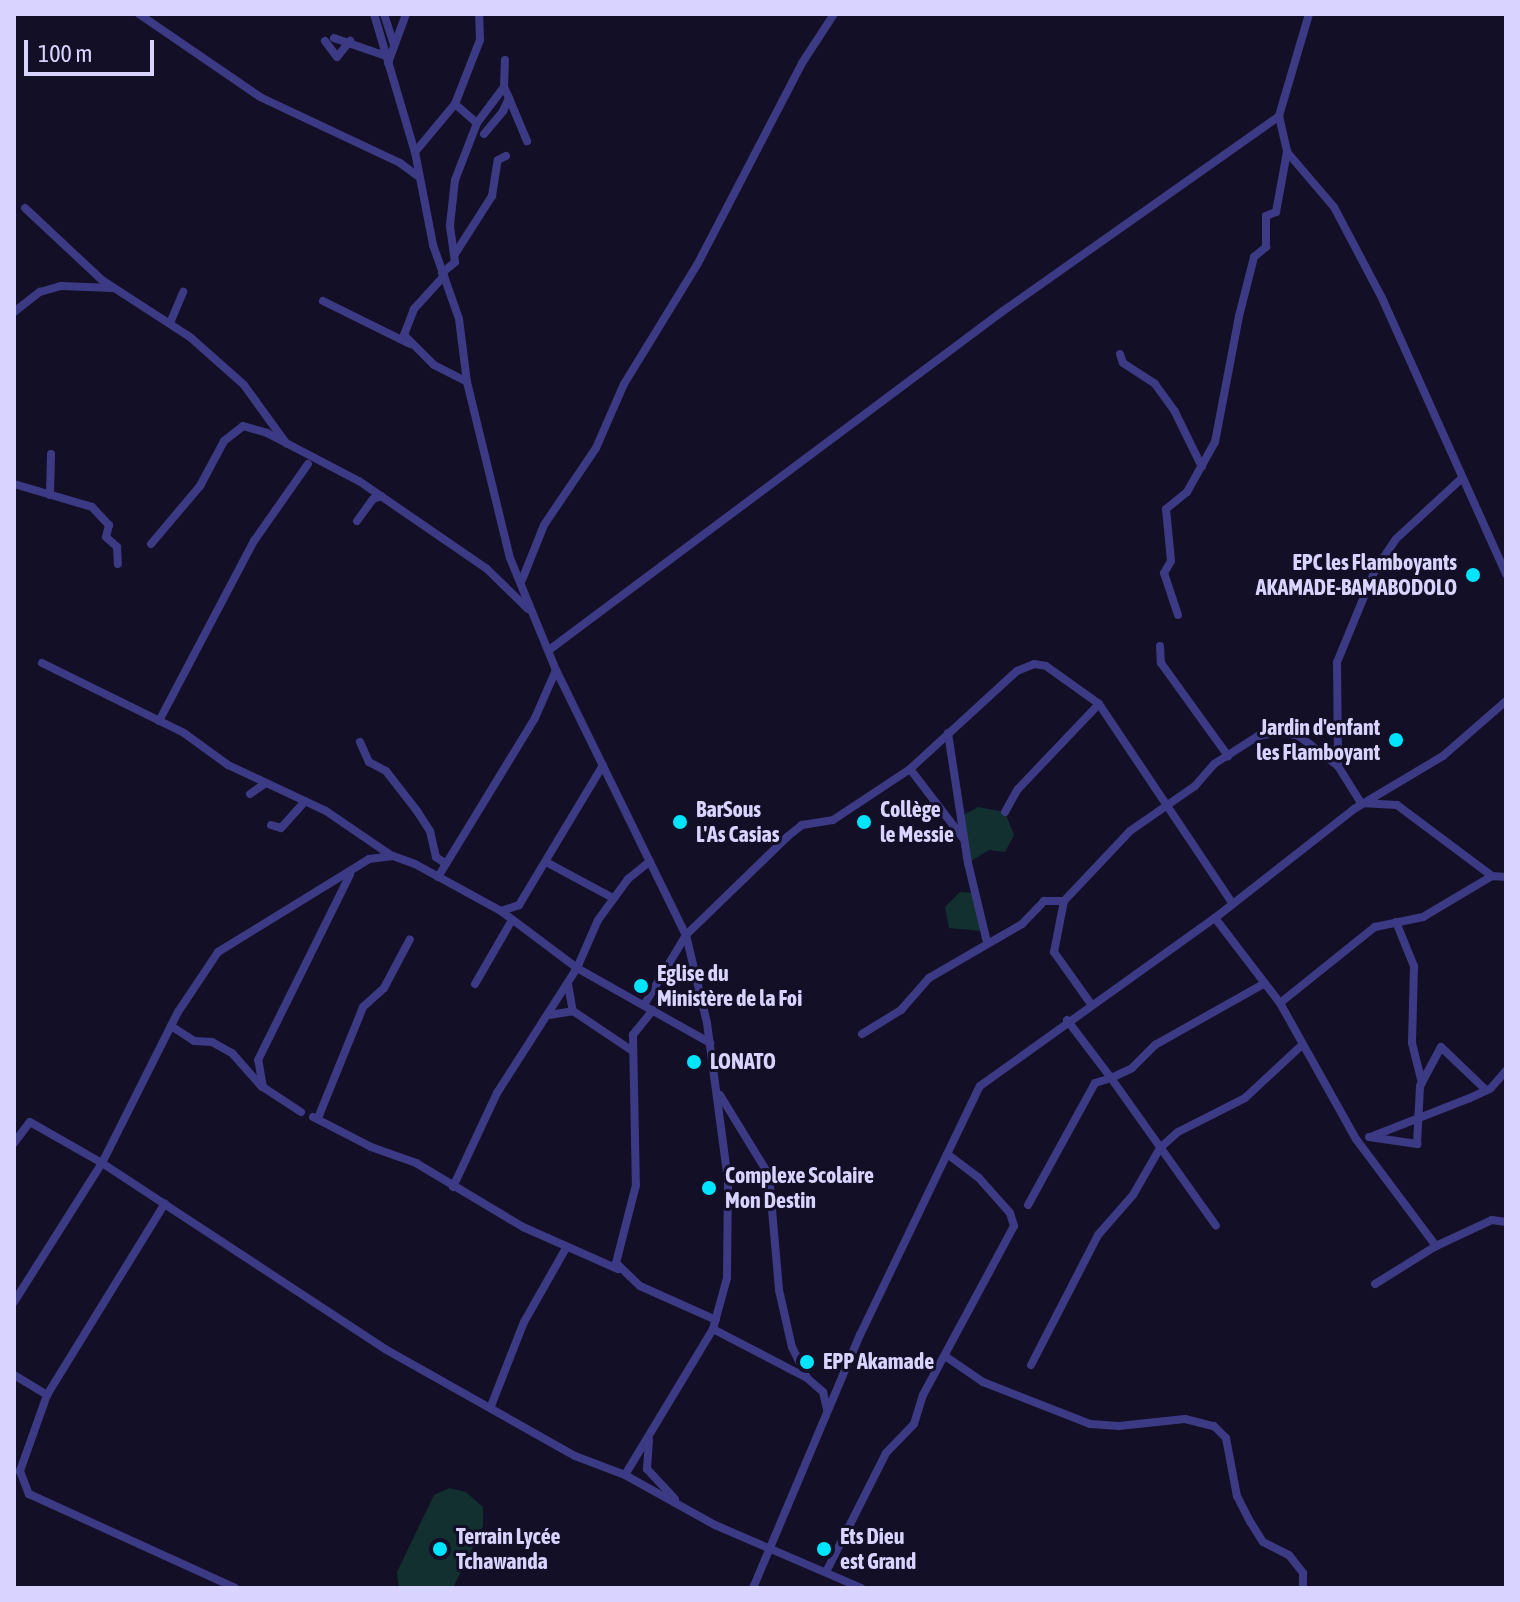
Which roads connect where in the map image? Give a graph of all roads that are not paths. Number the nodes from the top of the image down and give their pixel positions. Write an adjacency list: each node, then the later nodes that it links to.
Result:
1 (139, 14): 22 (street)
2 (374, 14): 10 (street)
3 (384, 14): 9 (street)
4 (406, 14): 9 (street)
5 (479, 14): 14 (street)
6 (834, 14): 46 (street)
7 (1309, 14): 15 (street)
8 (350, 41): 8 (street); 10 (street)
9 (394, 45): 10 (street)
10 (387, 60): 19 (street)
11 (505, 60): 12 (street)
12 (504, 87): 13 (street); 16 (street)
13 (509, 98): 17 (street); 18 (street)
14 (455, 104): 16 (street); 19 (street)
15 (1279, 116): 20 (street); 50 (street)
16 (477, 123): 24 (street)
17 (484, 134)
18 (527, 141)
19 (415, 152): 22 (street)
20 (1287, 152): 37 (street); 38 (street)
21 (506, 156): 24 (street)
22 (418, 176): 25 (street)
23 (25, 208): 26 (street)
24 (455, 254): 25 (street)
25 (443, 275): 31 (street); 33 (street)
26 (118, 289): 29 (street); 30 (street)
27 (183, 292): 30 (street)
28 (323, 301): 31 (street)
29 (14, 312)
30 (170, 323): 34 (street)
31 (410, 344): 33 (street)
32 (1120, 354): 37 (street)
33 (467, 382): 46 (street)
34 (287, 443): 41 (street); 43 (street)
35 (51, 454): 40 (street)
36 (308, 464): 55 (street)
37 (1202, 467): 48 (street)
38 (1461, 479): 45 (street); 60 (street)
39 (14, 484): 40 (street)
40 (50, 495): 44 (street)
41 (382, 496): 42 (street); 47 (street)
42 (357, 521)
43 (151, 544)
44 (118, 564)
45 (1506, 574)
46 (522, 580): 47 (street)
47 (528, 609): 50 (street)
48 (1178, 615)
49 (1160, 646): 58 (street)
50 (549, 650): 52 (street)
51 (42, 663): 55 (street)
52 (556, 670): 59 (street); 73 (street)
53 (1506, 701): 65 (street)
54 (1099, 704): 56 (street); 66 (street); 67 (street)
55 (159, 721): 62 (street)
56 (948, 733): 61 (street); 69 (street)
57 (360, 742): 73 (street)
58 (1228, 756): 60 (street); 66 (street)
59 (603, 765): 71 (street); 72 (street)
60 (1338, 766): 65 (street)
61 (910, 769): 69 (street); 86 (street)
62 (266, 783): 63 (street); 64 (street)
63 (250, 794)
64 (305, 801): 68 (street); 70 (street)
65 (1361, 803): 75 (street); 80 (street)
66 (1166, 807): 79 (street); 80 (street)
67 (1005, 812)
68 (271, 825)
69 (963, 838): 88 (street)
70 (393, 856): 74 (street); 76 (street)
71 (650, 861): 78 (street); 86 (street)
72 (546, 862): 78 (street); 81 (street)
73 (446, 864): 76 (street)
74 (350, 874): 101 (street); 110 (street)
75 (1492, 876): 77 (street); 85 (street)
76 (438, 877): 82 (street)
77 (1506, 877)
78 (613, 898): 89 (street)
79 (1064, 901): 88 (street); 94 (street)
80 (1232, 903): 83 (street)
81 (519, 905): 82 (street); 84 (street)
82 (501, 911): 84 (street)
83 (1215, 918): 91 (street); 94 (street)
84 (515, 922): 89 (street); 92 (street)
85 (1396, 922): 93 (street); 109 (street)
86 (686, 935): 95 (street); 100 (street)
87 (410, 939): 123 (street)
88 (987, 942): 103 (street)
89 (577, 968): 90 (street); 95 (street)
90 (568, 983): 97 (street); 98 (street)
91 (1265, 983): 93 (street); 108 (street)
92 (475, 984)
93 (1280, 1003): 105 (street)
94 (1091, 1004): 99 (street)
95 (644, 1005): 96 (street)
96 (653, 1010): 102 (street); 106 (street)
97 (573, 1011): 98 (street); 106 (street)
98 (548, 1015): 123 (street)
99 (1067, 1020): 108 (street); 121 (street)
100 (707, 1023): 102 (street); 104 (street)
101 (171, 1026): 110 (street); 122 (street)
102 (686, 1029): 104 (street)
103 (862, 1034)
104 (710, 1043): 112 (street)
105 (1302, 1045): 118 (street); 120 (street)
106 (631, 1050): 130 (street)
107 (1506, 1071): 111 (street)
108 (1111, 1078): 120 (street); 125 (street)
109 (1422, 1083): 111 (street); 114 (street)
110 (263, 1087): 113 (street)
111 (1486, 1090): 114 (street)
112 (717, 1091): 133 (street); 137 (street)
113 (301, 1112)
114 (1418, 1117): 117 (street); 117 (street)
115 (14, 1120): 116 (street)
116 (24, 1127): 119 (street); 122 (street)
117 (1369, 1137): 118 (street)
118 (1356, 1139): 128 (street)
119 (14, 1143)
120 (1160, 1148): 127 (street); 135 (street)
121 (947, 1154): 134 (street); 140 (street)
122 (102, 1163): 124 (street); 132 (street)
123 (453, 1187): 129 (street)
124 (165, 1203): 138 (street); 139 (street)
125 (1028, 1205)
126 (1506, 1222): 128 (street)
127 (1216, 1226)
128 (1436, 1246): 131 (street)
129 (566, 1248): 130 (street); 139 (street)
130 (618, 1269): 133 (street)
131 (1375, 1284)
132 (14, 1302)
133 (714, 1324): 137 (street); 141 (street)
134 (945, 1356): 145 (street); 149 (street)
135 (1031, 1365)
136 (14, 1375): 138 (street)
137 (807, 1378): 140 (street)
138 (47, 1395): 146 (street)
139 (491, 1406): 142 (street)
140 (827, 1410): 144 (street)
141 (652, 1431): 142 (street); 143 (street)
142 (625, 1475): 143 (street)
143 (678, 1503): 144 (street)
144 (769, 1549): 145 (street); 147 (street)
145 (827, 1570): 148 (street)
146 (235, 1588)
147 (753, 1588)
148 (861, 1588)
149 (1303, 1588)

